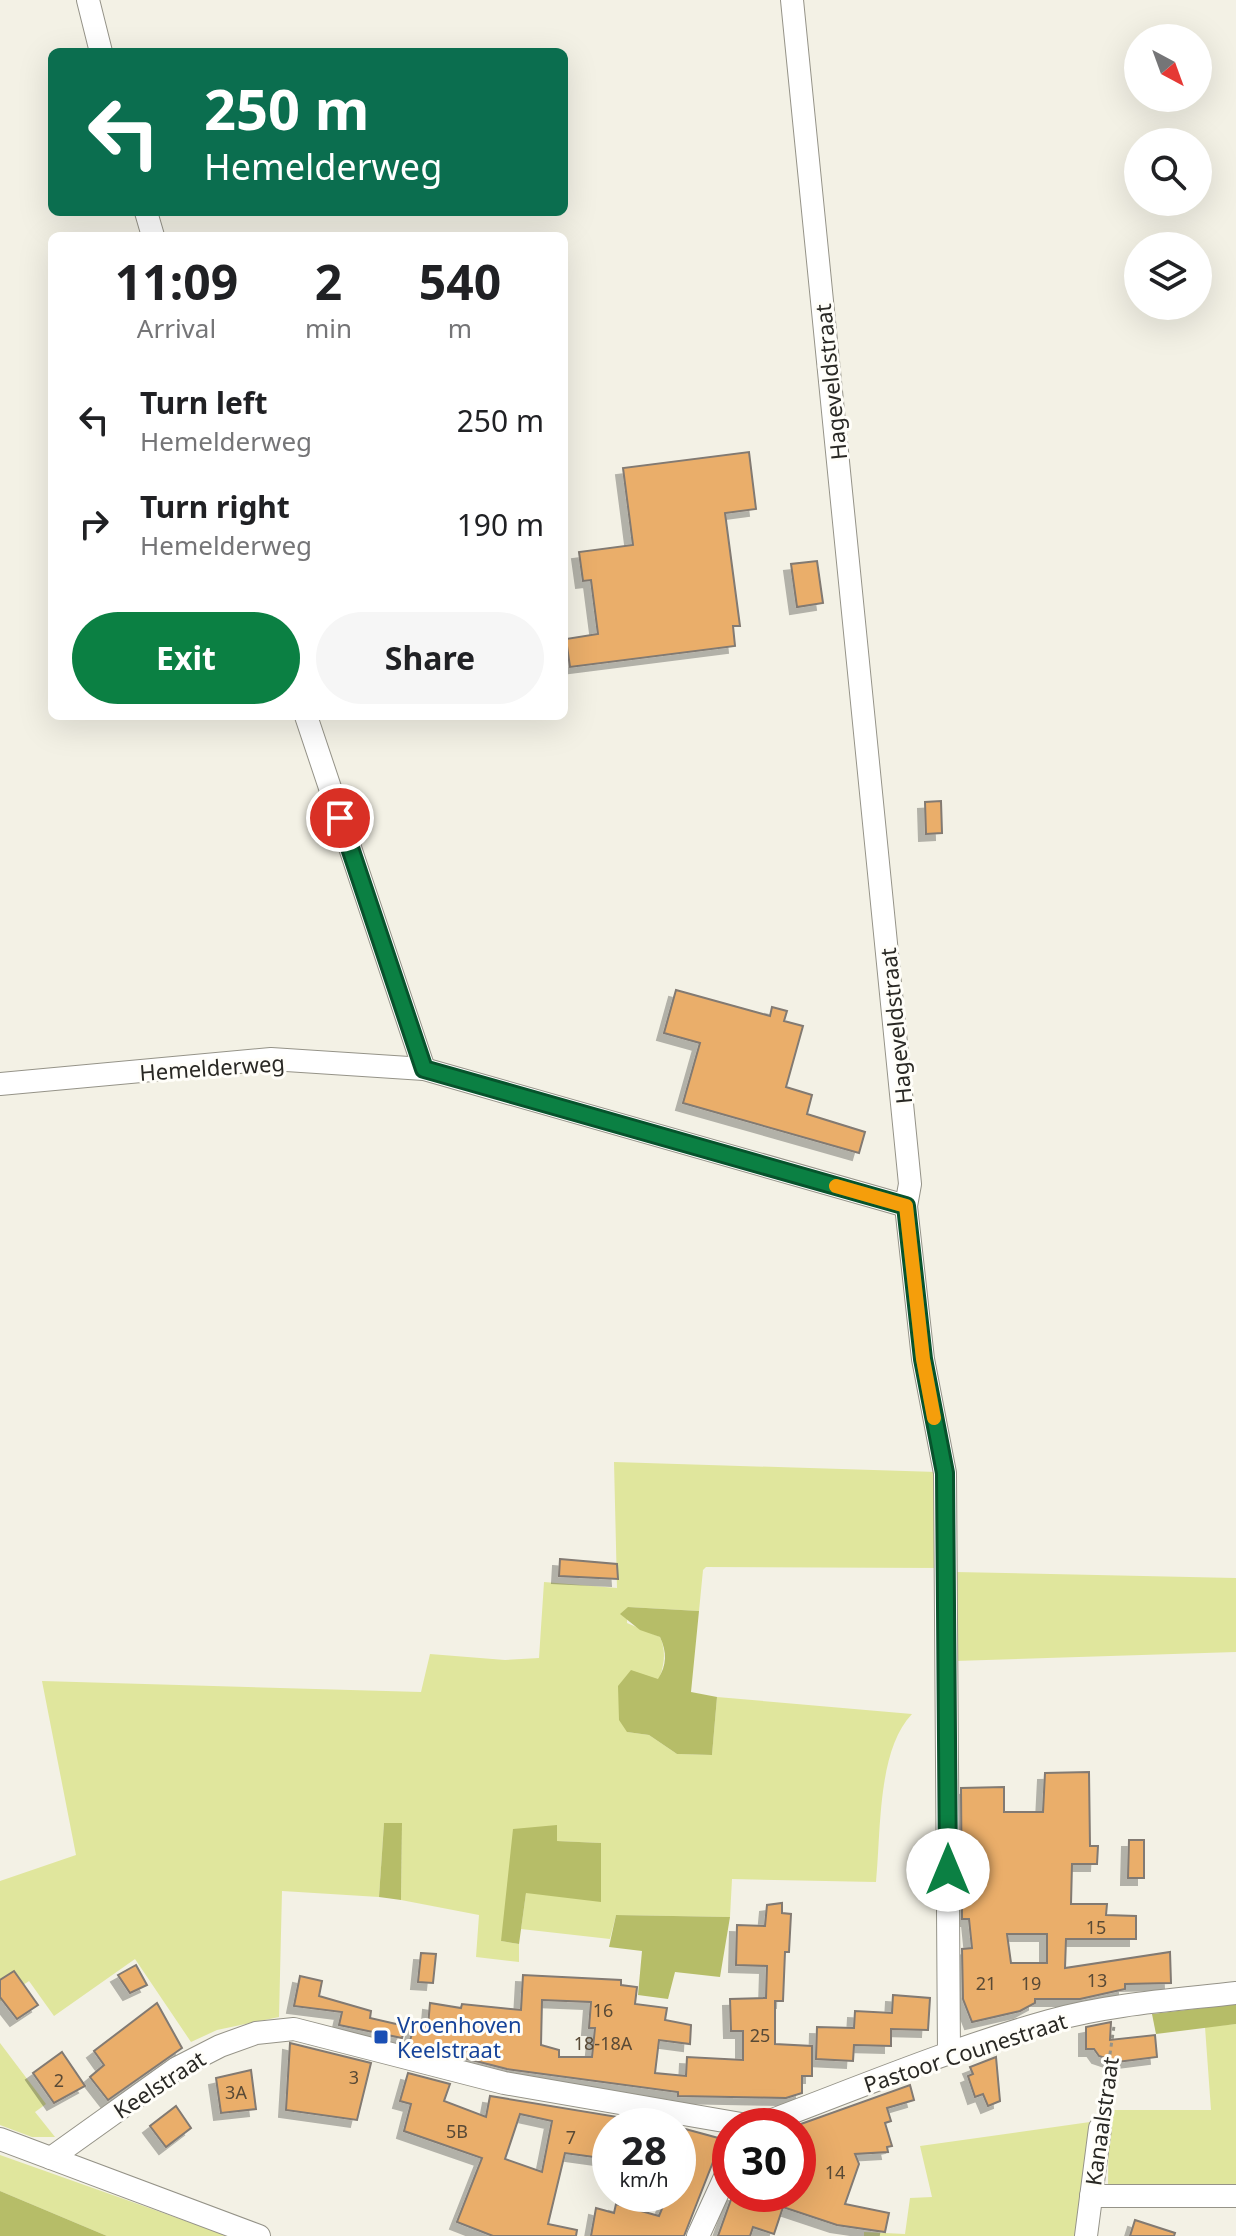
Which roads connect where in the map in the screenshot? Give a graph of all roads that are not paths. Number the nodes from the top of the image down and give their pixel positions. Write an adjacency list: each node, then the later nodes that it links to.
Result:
1 (88, 0): 3 (street)
2 (792, 0): 7 (street, Hageveldstraat)
3 (100, 48)
4 (307, 720): 5 (street)
5 (424, 1069): 6 (street, Hemelderweg); 7 (street, Hemelderweg)
6 (0, 1084)
7 (906, 1206): 9 (street, Hageveldstraat)
8 (1236, 1993): 9 (street, Pastoor Counestraat)
9 (949, 2054): 10 (street, Pastoor Counestraat)
10 (804, 2108)
11 (712, 2120): 14 (street, Keelstraat)
12 (1100, 2128): 15 (street, Kanaalstraat)
13 (0, 2139): 14 (street)
14 (51, 2158): 18 (street)
15 (1091, 2196): 16 (street); 20 (street, Kanaalstraat)
16 (1236, 2196)
17 (712, 2205): 19 (street)
18 (259, 2236)
19 (698, 2236)
20 (1086, 2236)

